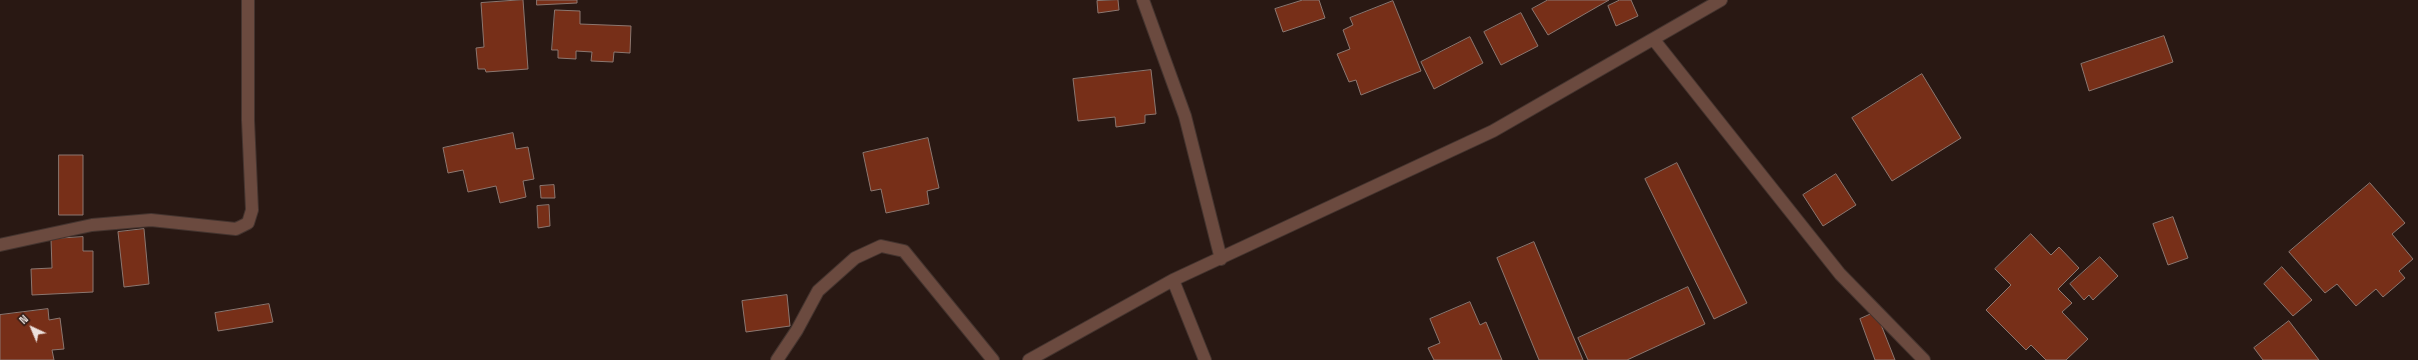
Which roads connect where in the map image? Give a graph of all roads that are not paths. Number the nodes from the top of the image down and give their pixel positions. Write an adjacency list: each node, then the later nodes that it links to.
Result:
1 (248, 0): 5 (street)
2 (1143, 0): 6 (street)
3 (1721, 0): 4 (street)
4 (1654, 40): 6 (street); 12 (street)
5 (0, 245)
6 (1221, 259): 7 (street)
7 (1174, 280): 10 (street); 11 (street)
8 (777, 360): 9 (street)
9 (994, 360)
10 (1029, 360)
11 (1206, 360)
12 (1924, 360)

